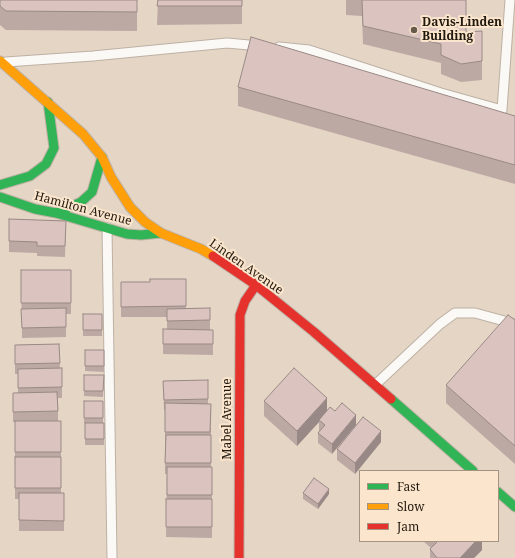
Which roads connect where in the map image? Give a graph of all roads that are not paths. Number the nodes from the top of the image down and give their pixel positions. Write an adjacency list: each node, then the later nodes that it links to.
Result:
1 (510, 0): 2 (lane)
2 (1, 62): 3 (main road, Linden Avenue)
3 (48, 102): 4 (main road, Linden Avenue); 5 (main road)
4 (102, 157): 7 (main road); 9 (main road, Linden Avenue)
5 (0, 185)
6 (0, 197): 7 (main road, Hamilton Avenue)
7 (56, 213): 8 (main road, Hamilton Avenue)
8 (107, 228): 9 (main road, Hamilton Avenue); 16 (lane)
9 (161, 233): 10 (main road, Linden Avenue)
10 (256, 285): 12 (main road, Linden Avenue); 17 (main road, Mabel Avenue)
11 (515, 324): 12 (lane)
12 (374, 385): 13 (main road, Linden Avenue)
13 (472, 470)
14 (499, 493): 15 (main road)
15 (515, 507)
16 (112, 558)
17 (239, 558)

